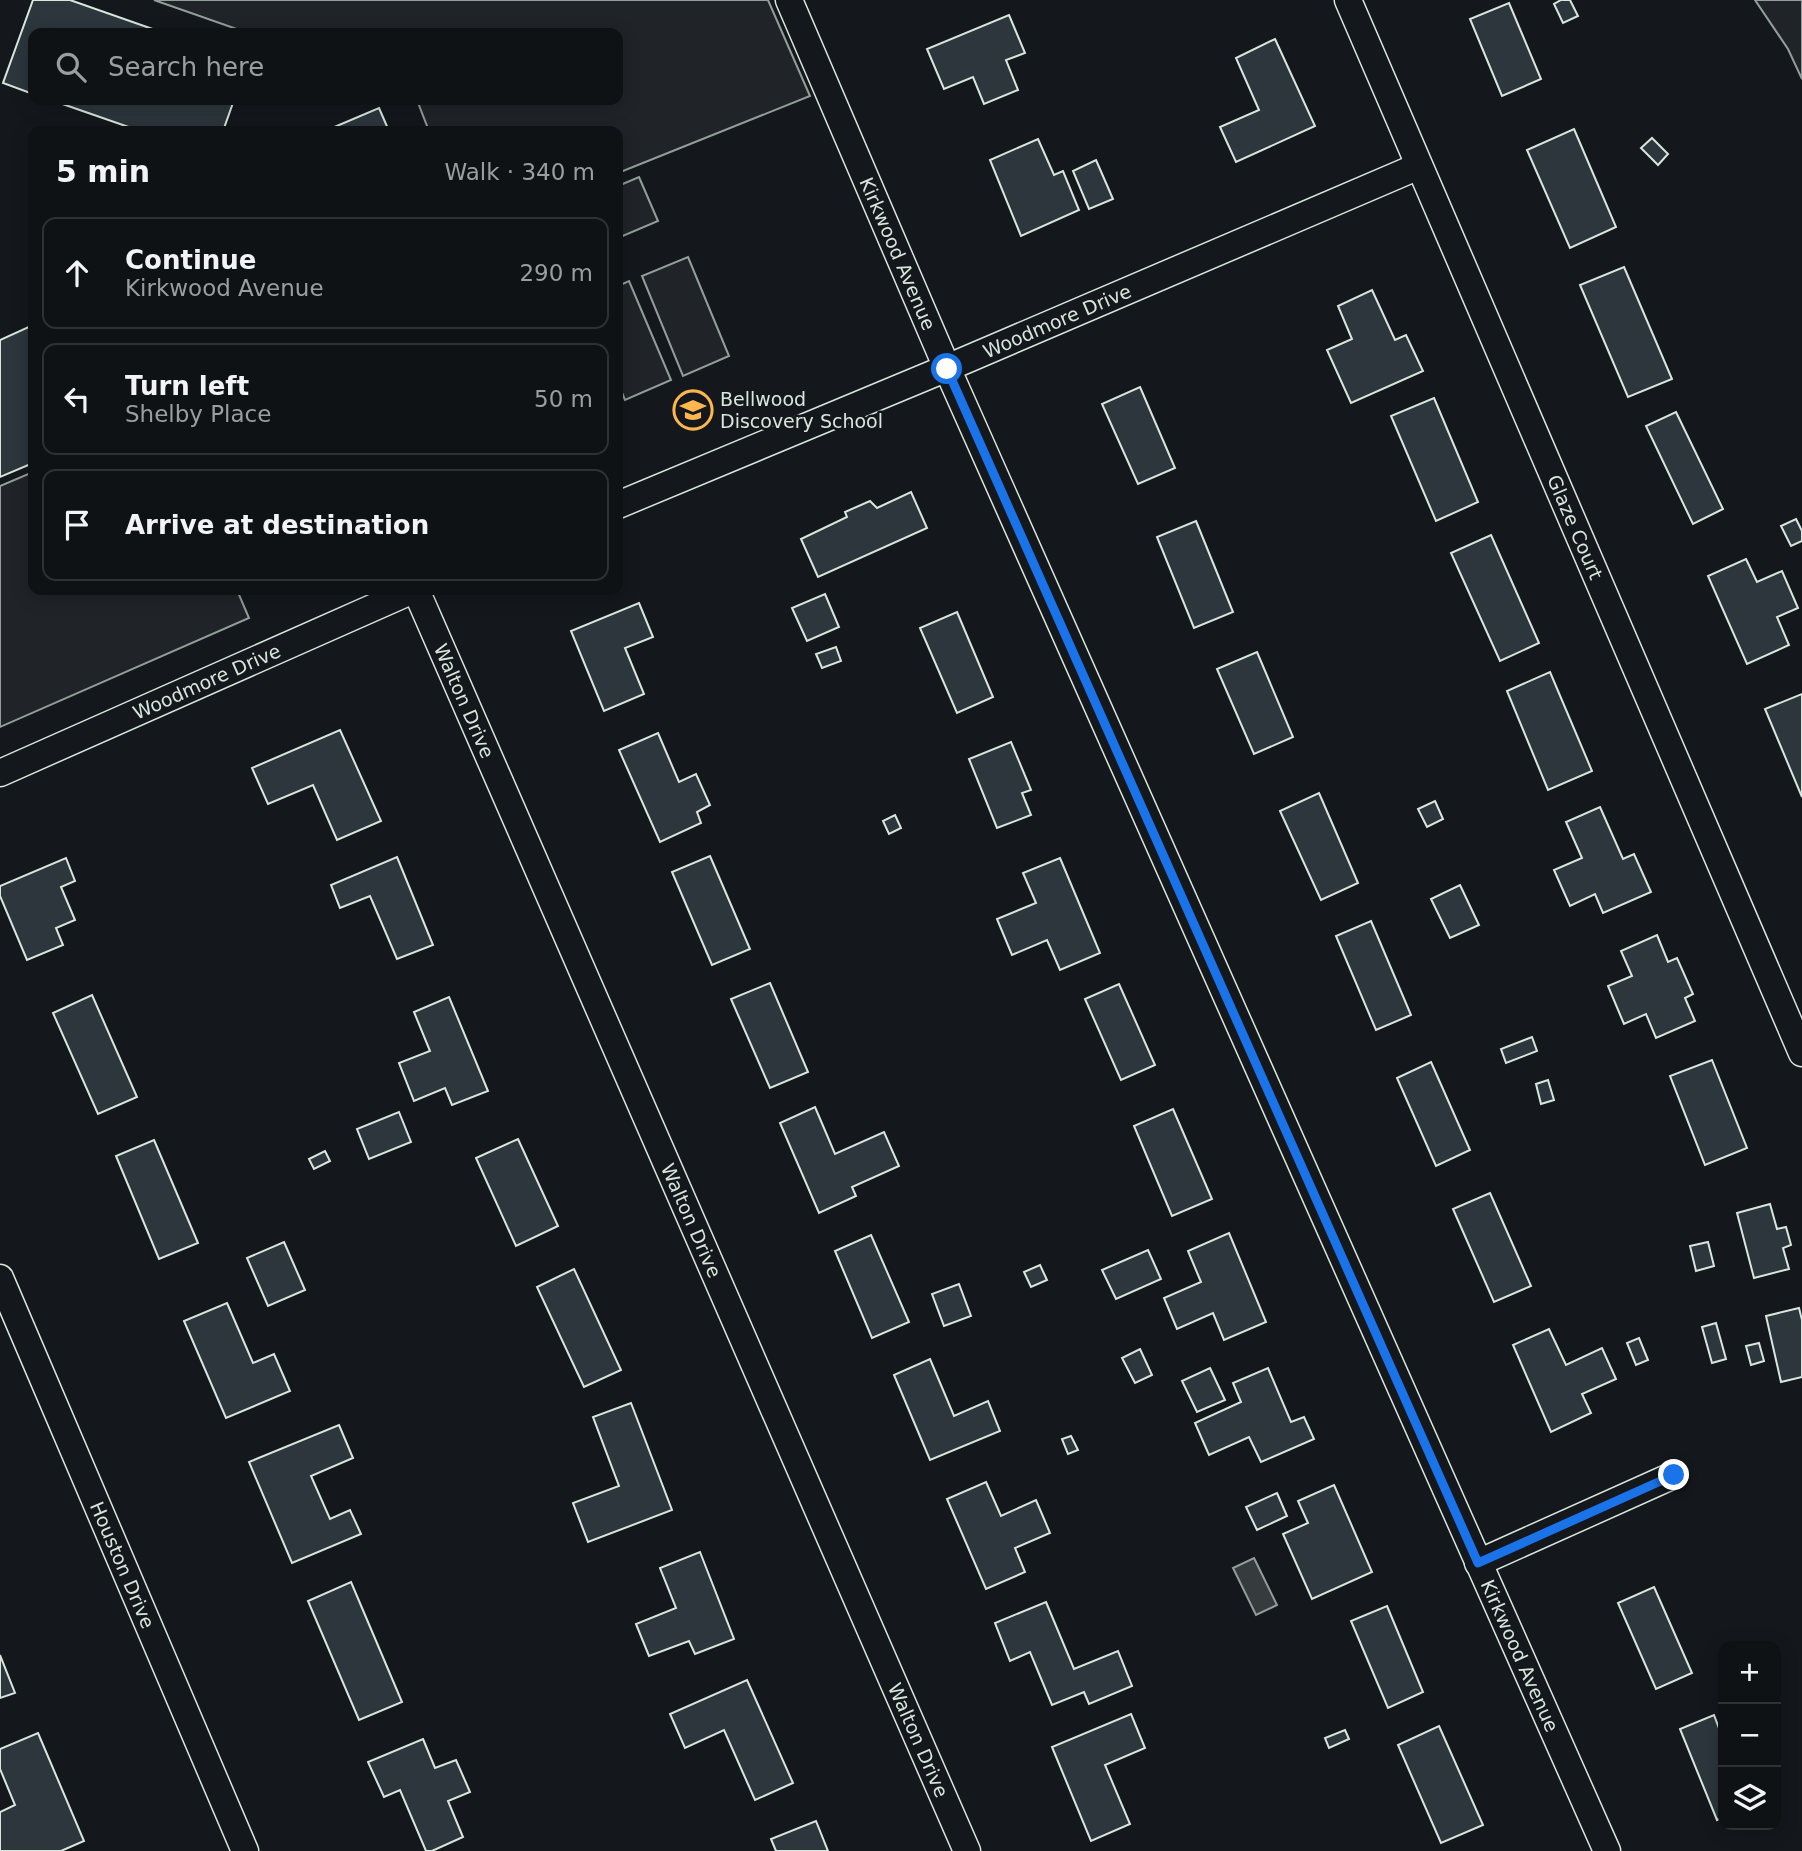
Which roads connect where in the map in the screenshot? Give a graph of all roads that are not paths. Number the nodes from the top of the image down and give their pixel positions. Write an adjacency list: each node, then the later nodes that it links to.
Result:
1 (789, 0): 4 (street, Kirkwood Avenue)
2 (1348, 0): 3 (street, Glaze Court)
3 (1419, 166): 4 (street, Woodmore Drive); 9 (street, Glaze Court)
4 (947, 369): 5 (street, Woodmore Drive); 12 (street, Kirkwood Avenue)
5 (623, 503)
6 (403, 595): 8 (street, Woodmore Drive)
7 (416, 595): 14 (street, Walton Drive)
8 (0, 773)
9 (1802, 1053)
10 (0, 1278): 13 (street, Houston Drive)
11 (1674, 1475): 12 (street)
12 (1478, 1563): 15 (street, Kirkwood Avenue)
13 (245, 1851)
14 (967, 1851)
15 (1607, 1851)

